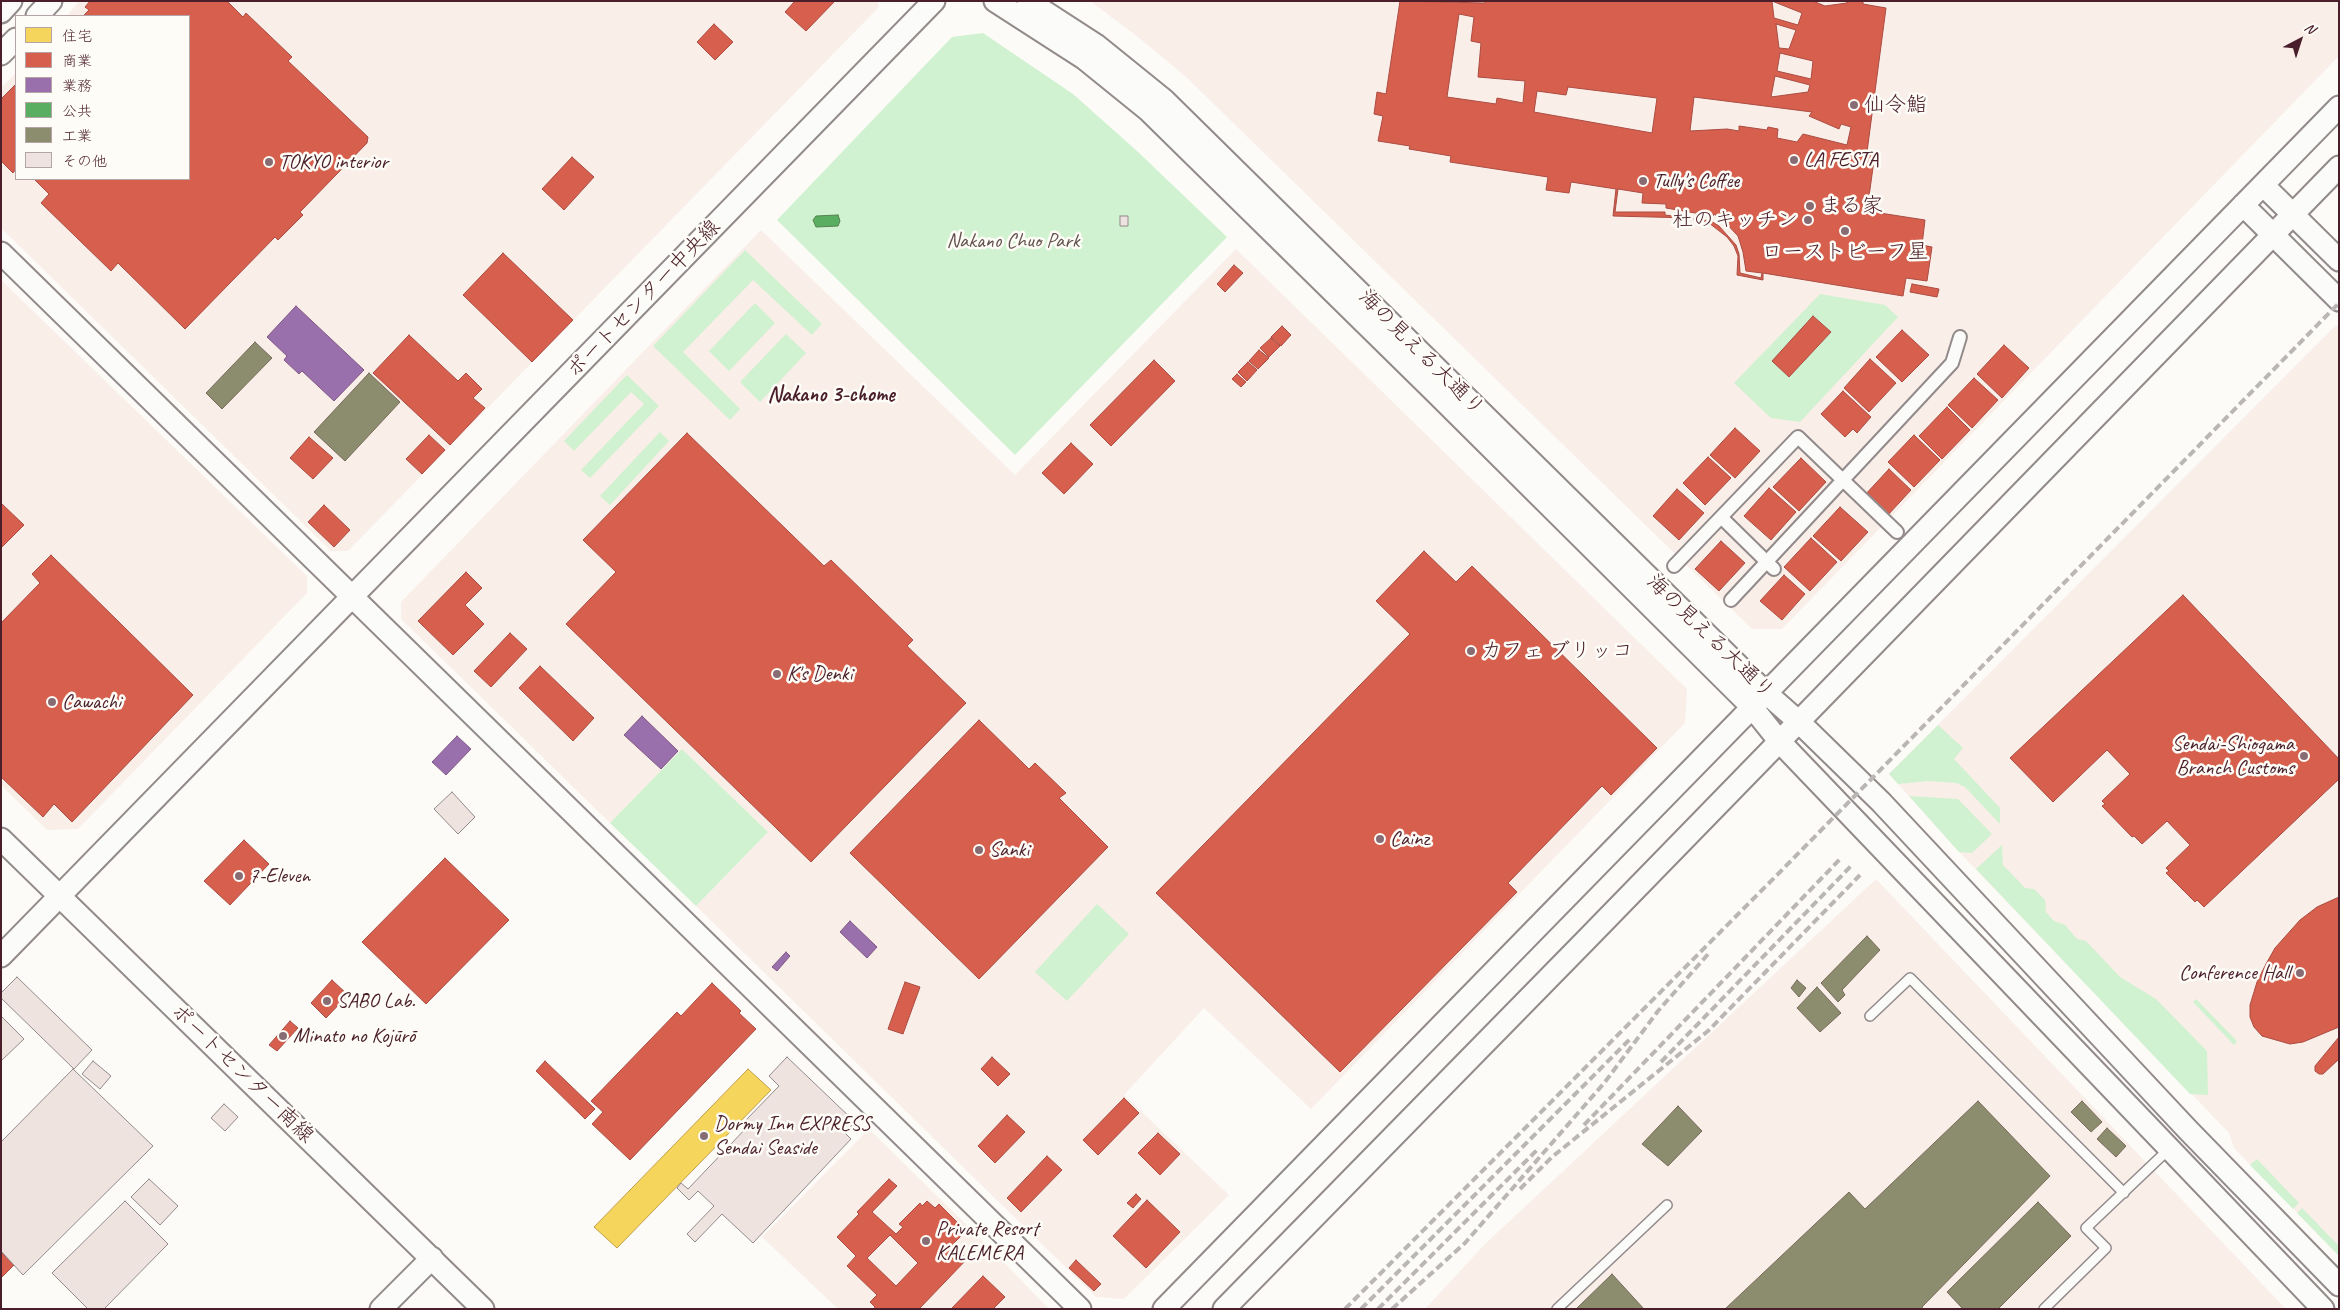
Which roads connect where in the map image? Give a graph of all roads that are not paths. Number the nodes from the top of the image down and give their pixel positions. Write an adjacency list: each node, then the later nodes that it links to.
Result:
1 (11, 1): 6 (street)
2 (51, 1): 7 (street)
3 (934, 1): 25 (street, ポートセンター中央線)
4 (995, 1): 27 (street)
5 (1028, 1): 27 (street, 海の見える大通り)
6 (1, 12)
7 (38, 15)
8 (15, 40): 9 (street)
9 (1, 54)
10 (2339, 107): 12 (street)
11 (2339, 167): 14 (street)
12 (2263, 185): 13 (street); 14 (street)
13 (2243, 205): 15 (street); 27 (street)
14 (2292, 214): 15 (street); 17 (street)
15 (2273, 234): 18 (street); 28 (street)
16 (1, 253): 25 (street)
17 (2339, 260)
18 (2339, 300)
19 (1960, 337): 20 (street)
20 (1842, 480): 21 (street); 22 (street); 23 (street)
21 (1721, 517): 23 (street); 24 (street)
22 (1897, 532)
23 (1770, 565): 26 (street)
24 (1674, 566)
25 (354, 596): 31 (street, ポートセンター中央線); 41 (street)
26 (1731, 600)
27 (1758, 700): 28 (street, 海の見える大通り); 29 (street); 42 (street)
28 (1799, 722): 29 (street); 38 (street, 海の見える大通り)
29 (1780, 742): 34 (street); 43 (street)
30 (1, 839): 31 (street, ポートセンター南線)
31 (60, 896): 32 (street, ポートセンター中央線); 37 (street, ポートセンター南線)
32 (1, 956)
33 (1870, 1016): 35 (lane)
34 (2169, 1149): 35 (lane); 46 (street)
35 (2124, 1193): 45 (lane)
36 (1667, 1205): 44 (lane)
37 (432, 1258): 39 (street); 40 (street, ポートセンター南線)
38 (2339, 1285)
39 (382, 1309)
40 (483, 1309)
41 (1080, 1309)
42 (1164, 1309)
43 (1224, 1309)
44 (1557, 1309)
45 (2044, 1309)
46 (2323, 1309)

